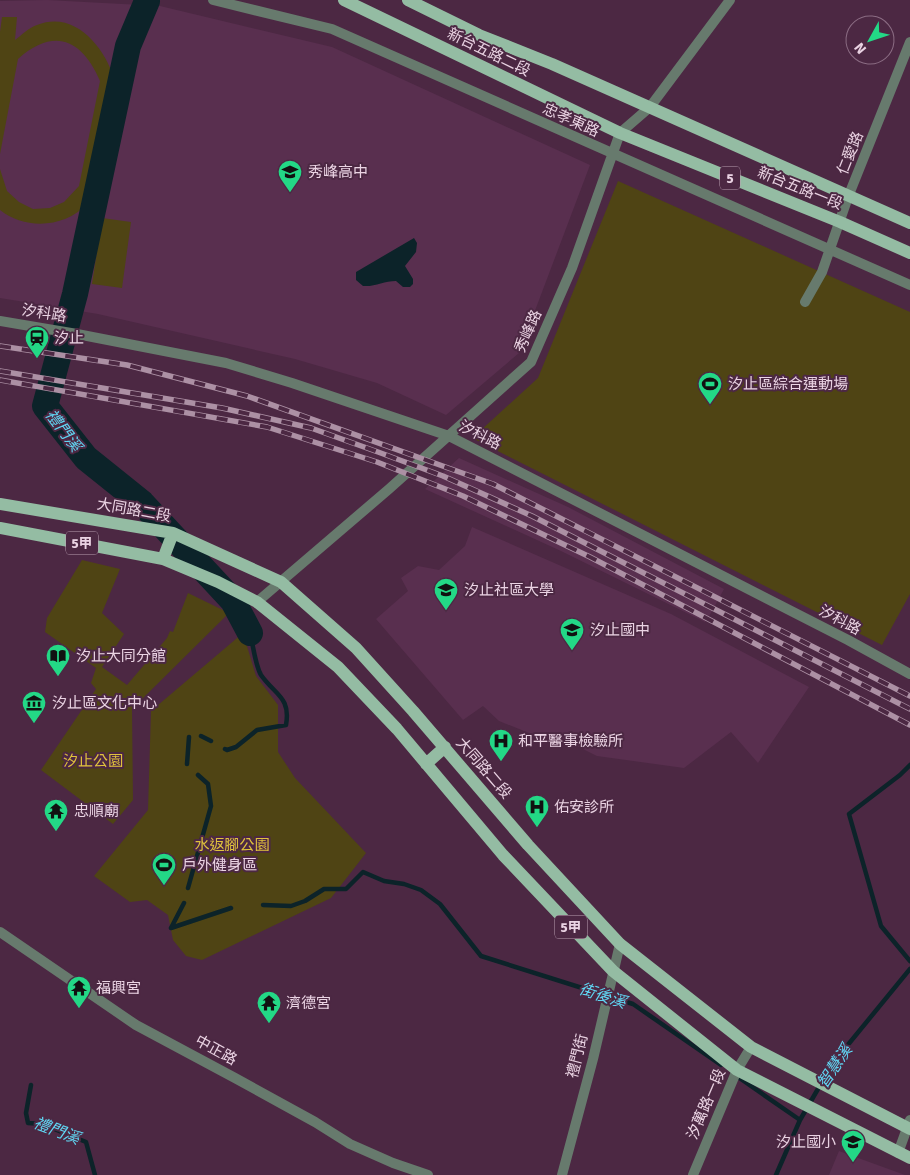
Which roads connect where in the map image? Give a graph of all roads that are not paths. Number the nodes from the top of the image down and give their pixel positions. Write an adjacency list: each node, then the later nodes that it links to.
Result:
1 (213, 0): 8 (street, 忠孝東路)
2 (344, 0): 7 (main road, 新台五路二段 / 5)
3 (408, 0): 6 (main road, 新台五路二段 / 5)
4 (730, 0): 6 (street)
5 (910, 42): 9 (street, 仁愛路)
6 (650, 107): 7 (street); 9 (main road, 新台五路一段 / 5)
7 (620, 133): 8 (street, 秀峰路); 10 (main road, 新台五路一段 / 5)
8 (613, 155): 12 (street, 忠孝東路); 17 (street, 秀峰路)
9 (848, 197): 10 (street, 仁愛路); 11 (main road, 新台五路一段 / 5)
10 (840, 222): 12 (street, 仁愛路); 13 (main road, 新台五路一段 / 5)
11 (910, 223)
12 (830, 251): 14 (street, 忠孝東路); 15 (street, 仁愛路)
13 (910, 253)
14 (910, 286)
15 (806, 302)
16 (5, 322): 17 (street, 汐科路)
17 (449, 436): 22 (street, 秀峰路); 24 (street, 汐科路)
18 (0, 504): 20 (main road, 大同路二段 / 5甲)
19 (0, 528): 21 (main road, 5甲)
20 (173, 533): 21 (main road); 22 (main road, 大同路二段 / 5甲)
21 (164, 559): 23 (main road, 5甲)
22 (281, 582): 23 (street, 秀峰路); 25 (main road, 大同路二段 / 5甲)
23 (257, 602): 26 (main road, 5甲)
24 (908, 673)
25 (444, 747): 26 (main road); 28 (main road, 大同路二段 / 5甲)
26 (426, 764): 29 (main road, 5甲)
27 (0, 932): 35 (street, 中正路)
28 (620, 944): 29 (street, 禮門街); 30 (main road, 大同路二段 / 5甲)
29 (613, 971): 31 (main road, 5甲); 36 (street, 禮門街)
30 (751, 1047): 31 (street, 汐萬路一段); 32 (main road, 大同路二段 / 5甲)
31 (734, 1075): 33 (main road, 5甲); 37 (street, 汐萬路一段)
32 (909, 1126): 33 (street)
33 (898, 1153): 34 (main road, 5甲)
34 (910, 1158)
35 (428, 1175)
36 (562, 1175)
37 (693, 1175)

